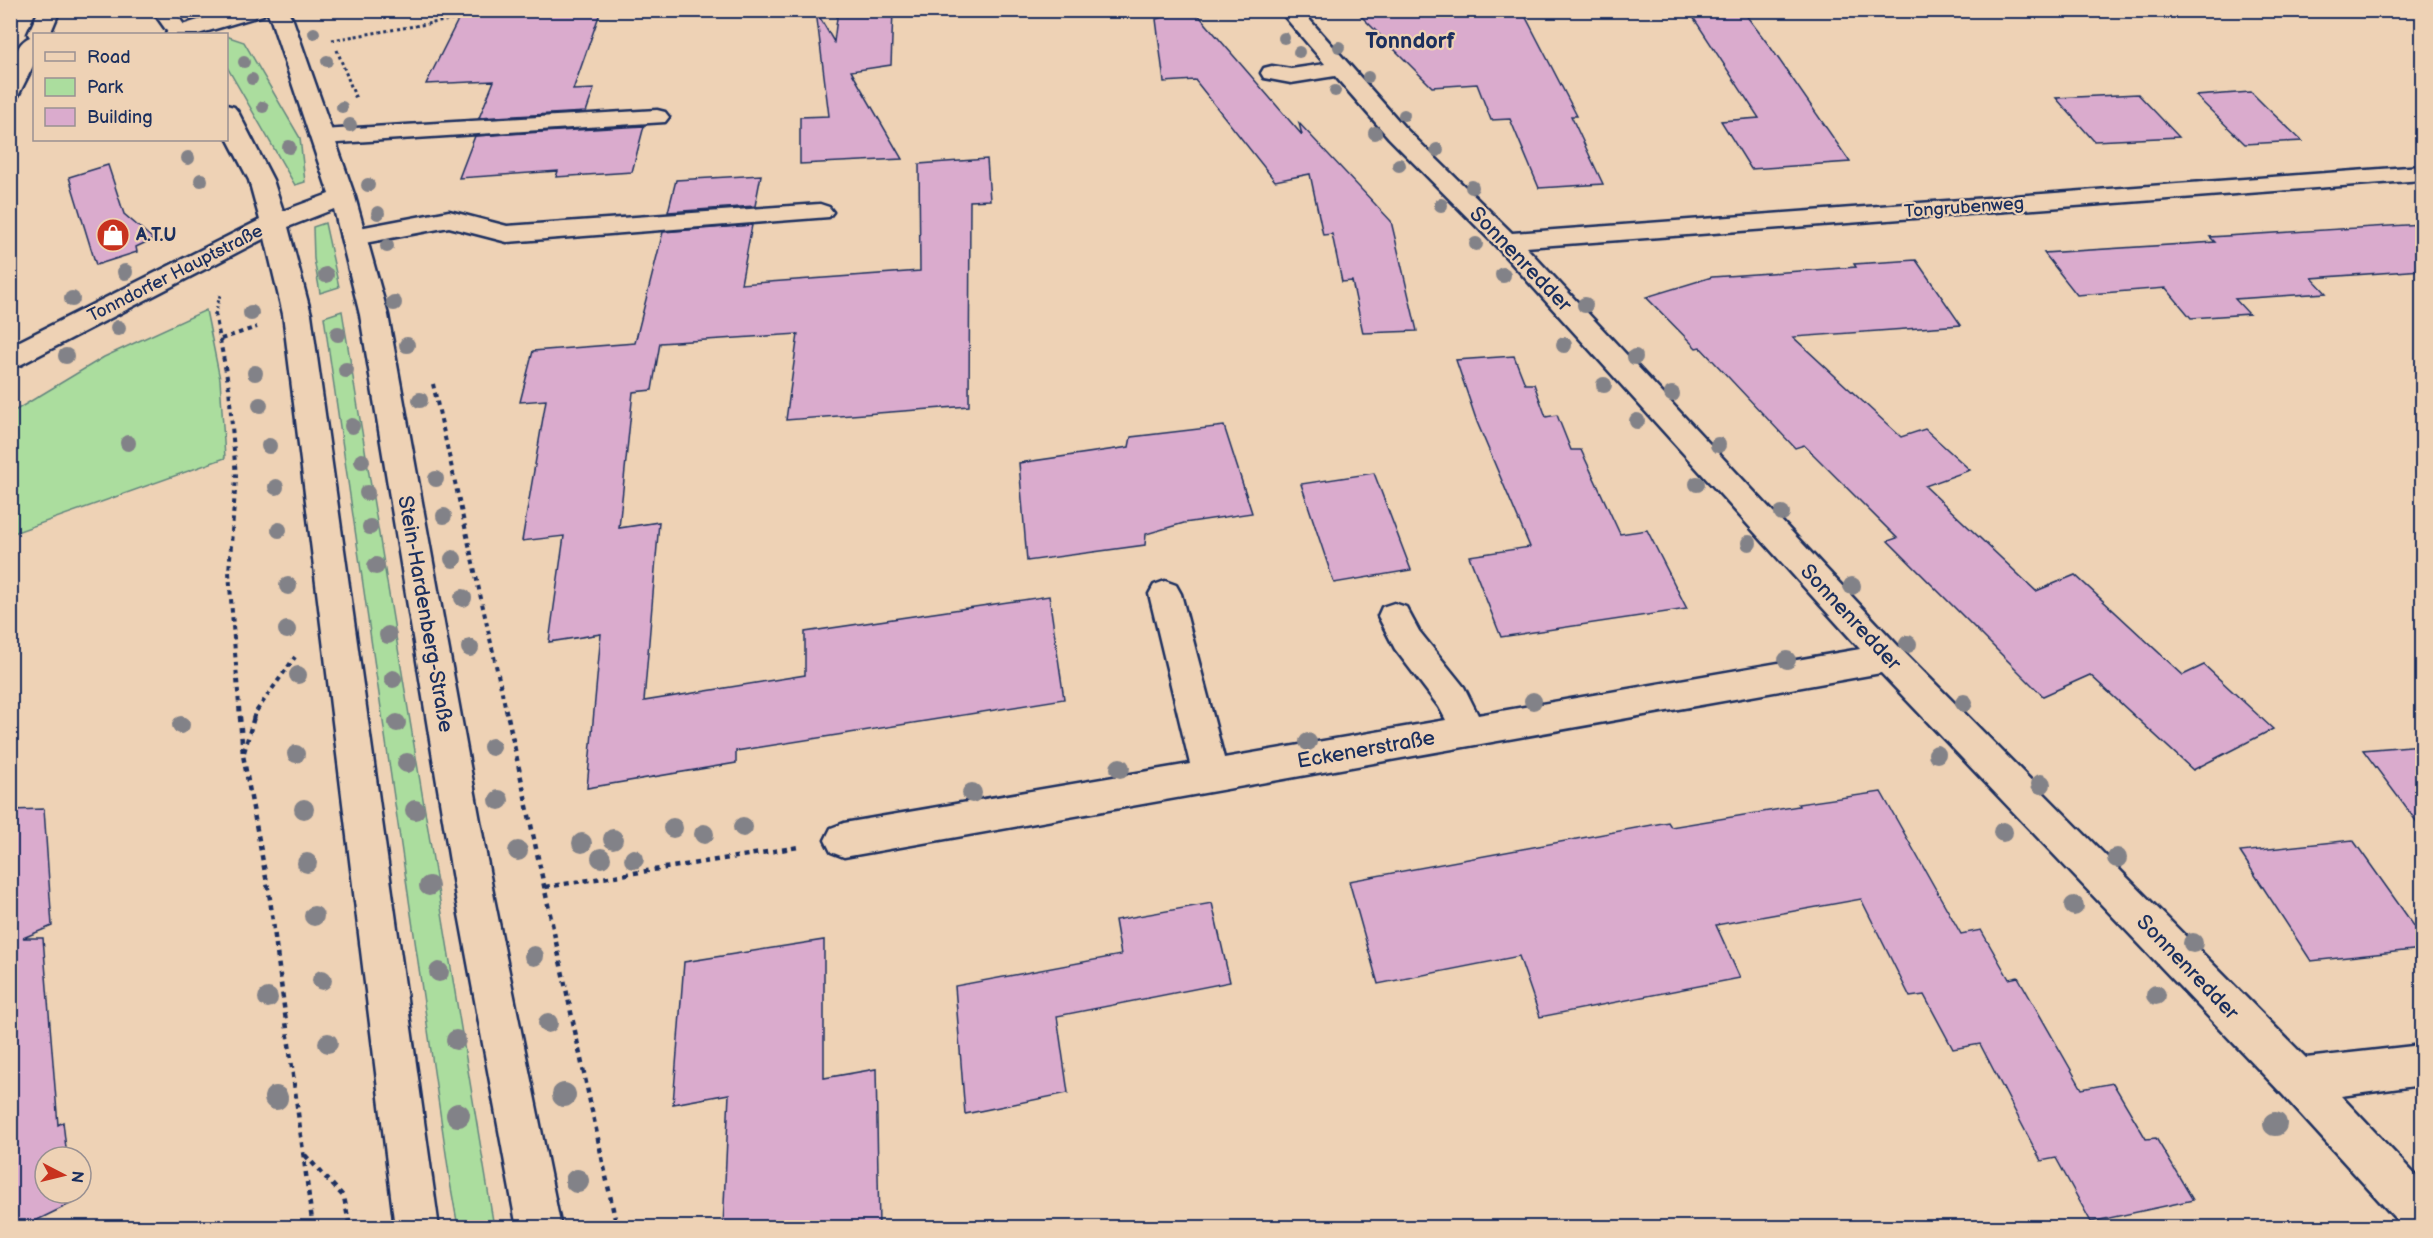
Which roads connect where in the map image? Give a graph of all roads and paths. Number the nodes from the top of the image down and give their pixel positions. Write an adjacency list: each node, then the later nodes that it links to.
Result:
1 (50, 10): 8 (street)
2 (162, 10): 9 (street)
3 (255, 10): 10 (street)
4 (276, 10): 19 (street, Stein-Hardenberg-Straße)
5 (509, 10): 11 (path)
6 (1288, 10): 13 (street, Sonnenredder)
7 (327, 30): 11 (path)
8 (39, 33)
9 (178, 33)
10 (182, 33)
11 (332, 40): 18 (path)
12 (33, 46): 15 (street)
13 (1340, 69): 14 (street); 25 (street, Sonnenredder)
14 (1272, 73)
15 (20, 84)
16 (228, 116): 23 (street)
17 (657, 117): 18 (street)
18 (367, 134): 19 (street)
19 (322, 137): 21 (street, Stein-Hardenberg-Straße)
20 (2422, 173): 25 (street, Tongrubenweg)
21 (343, 197): 23 (street, Tonndorfer Hauptstraße); 24 (street, Stein-Hardenberg-Straße)
22 (820, 212): 24 (street)
23 (274, 223): 27 (street, Tonndorfer Hauptstraße); 42 (street)
24 (354, 237): 43 (street, Stein-Hardenberg-Straße)
25 (1506, 241): 31 (street, Sonnenredder)
26 (223, 289): 38 (path)
27 (10, 358)
28 (433, 382): 35 (path)
29 (1165, 594): 33 (street)
30 (1394, 616): 32 (street)
31 (1888, 658): 32 (street, Eckenerstraße); 37 (street, Sonnenredder)
32 (1469, 731): 33 (street, Eckenerstraße)
33 (1211, 776): 34 (street, Eckenerstraße)
34 (844, 840): 35 (path)
35 (545, 887): 44 (path)
36 (2422, 1065): 37 (street)
37 (2298, 1080): 39 (street, Sonnenredder)
38 (304, 1154): 40 (path); 41 (path)
39 (2422, 1214)
40 (312, 1227)
41 (350, 1227)
42 (417, 1227)
43 (539, 1227)
44 (616, 1227)

